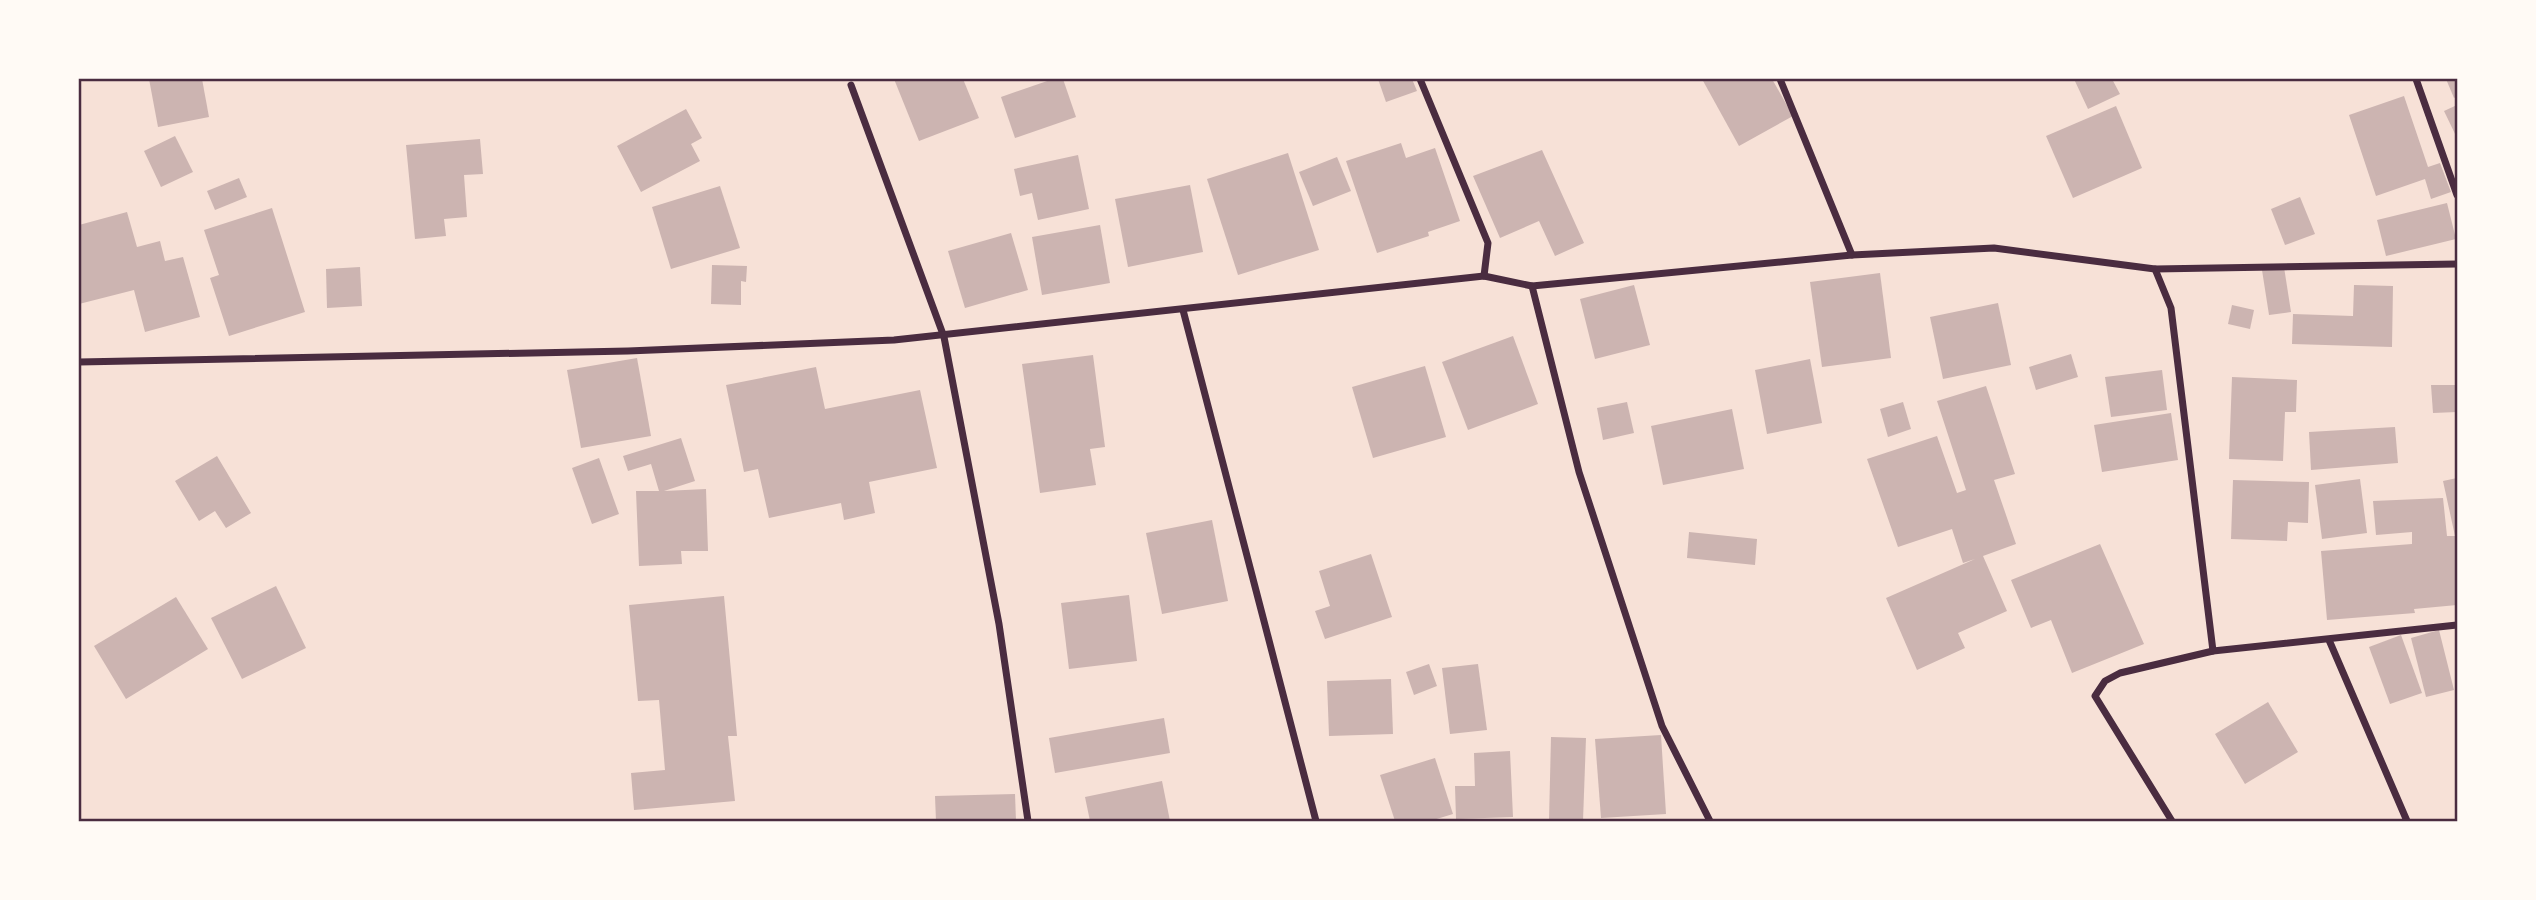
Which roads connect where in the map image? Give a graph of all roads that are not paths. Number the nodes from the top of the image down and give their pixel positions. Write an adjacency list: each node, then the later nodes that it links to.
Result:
1 (1420, 79): 9 (street)
2 (1780, 79): 6 (street)
3 (2416, 79): 5 (street)
4 (851, 85): 12 (street)
5 (2457, 195)
6 (1852, 256): 8 (street); 10 (street)
7 (2457, 264): 8 (street)
8 (2155, 269): 16 (street)
9 (1484, 276): 10 (street); 11 (street)
10 (1532, 286): 19 (street)
11 (1184, 310): 12 (street); 18 (street)
12 (944, 337): 13 (street); 17 (street)
13 (79, 362)
14 (2457, 625): 15 (street)
15 (2329, 640): 16 (street); 21 (street)
16 (2213, 652): 20 (street)
17 (1028, 821)
18 (1316, 821)
19 (1710, 821)
20 (2172, 821)
21 (2407, 821)

